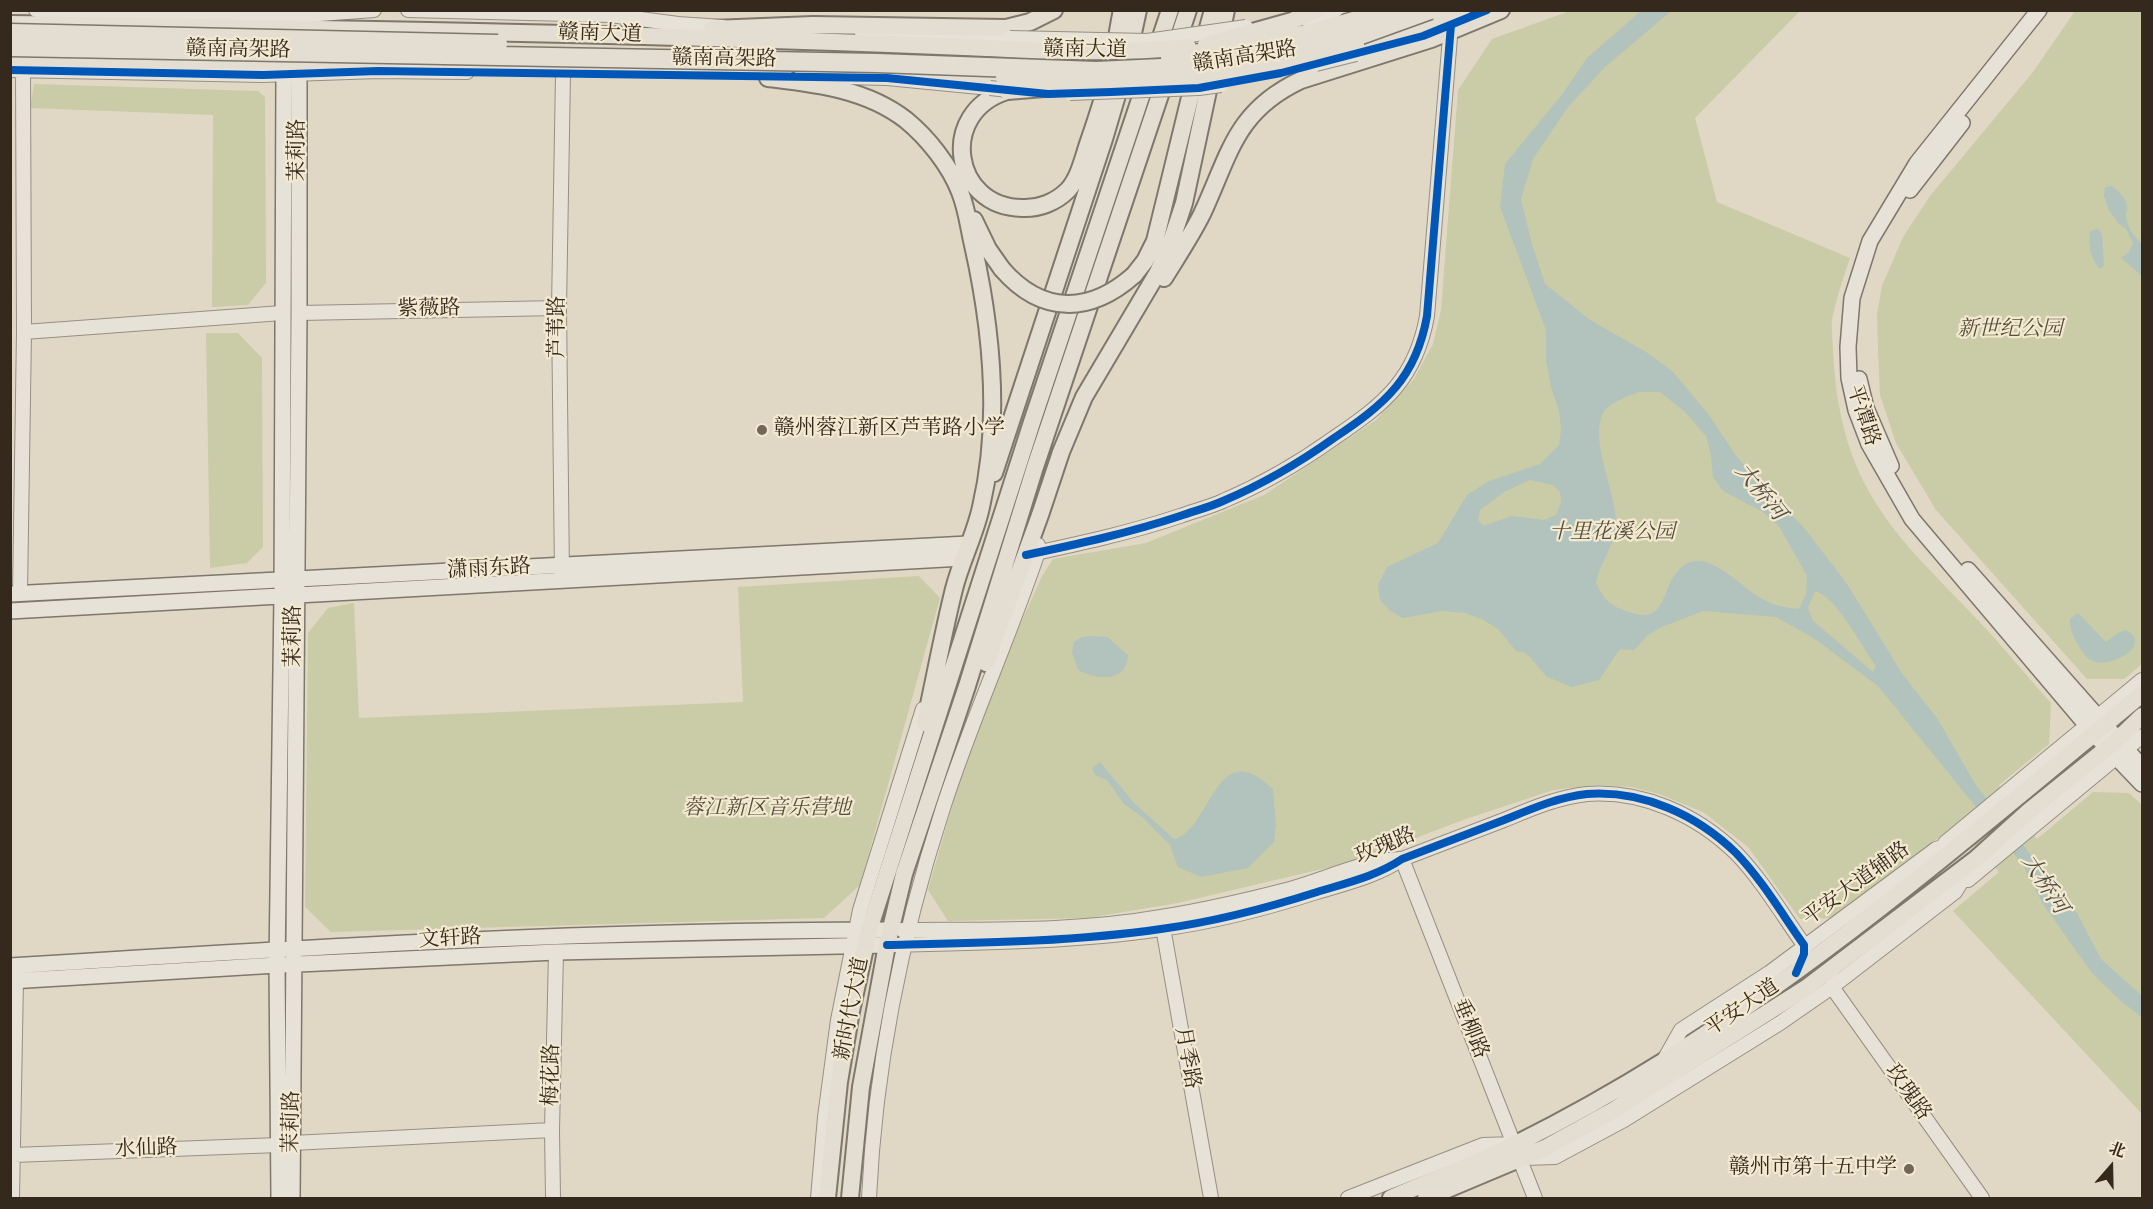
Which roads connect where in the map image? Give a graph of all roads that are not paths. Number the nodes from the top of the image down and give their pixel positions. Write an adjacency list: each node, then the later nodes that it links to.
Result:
1 (36, 10): 2 (street)
2 (374, 10)
3 (408, 10): 23 (street)
4 (1044, 10): 23 (street)
5 (1054, 10): 24 (main road)
6 (1122, 10): 38 (main road)
7 (1138, 10): 46 (main road)
8 (1170, 10): 64 (main road)
9 (1188, 10): 45 (main road)
10 (1213, 10): 39 (main road, bridge)
11 (1226, 10): 44 (main road)
12 (1316, 10): 21 (main road, bridge)
13 (1391, 10): 26 (highway, 赣南高架路, bridge)
14 (1430, 10): 30 (highway, 赣南高架路, bridge)
15 (1462, 10): 31 (main road)
16 (1487, 10): 25 (street)
17 (1501, 10): 25 (main road)
18 (2039, 10): 58 (main road, 平潭路)
19 (2051, 10): 58 (main road, 平潭路)
20 (1350, 12): 21 (street, bridge); 29 (main road, 赣南大道, bridge)
21 (1292, 21): 28 (street, bridge); 29 (main road, bridge)
22 (10, 24): 27 (main road, 赣南大道)
23 (696, 25): 24 (street)
24 (737, 27): 27 (main road); 28 (street)
25 (1450, 28): 31 (main road); 49 (street)
26 (10, 33)
27 (606, 35): 28 (main road, 赣南大道)
28 (1009, 44): 29 (main road, 赣南大道, bridge)
29 (1206, 45)
30 (10, 47)
31 (1357, 54): 38 (main road, 赣南大道, bridge); 38 (street, bridge); 44 (main road)
32 (10, 58): 33 (main road, 赣南大道)
33 (702, 69): 37 (main road); 38 (main road, 赣南大道)
34 (17, 70): 35 (street); 43 (street)
35 (291, 74): 36 (street); 41 (main road, 茉莉路); 42 (main road, 茉莉路)
36 (563, 74): 37 (street); 40 (street, 芦苇路)
37 (743, 75): 38 (street); 39 (main road)
38 (1003, 87)
39 (960, 193): 46 (main road)
40 (559, 308): 41 (street, 紫薇路); 50 (street, 芦苇路)
41 (299, 313): 51 (main road, 茉莉路)
42 (282, 314): 43 (street); 51 (main road, 茉莉路)
43 (24, 332): 52 (street)
44 (1122, 334): 47 (main road)
45 (1035, 467): 47 (main road); 64 (main road)
46 (981, 508): 48 (main road)
47 (1040, 515): 49 (main road)
48 (965, 551): 50 (main road, 潇雨东路); 54 (main road)
49 (1032, 554): 64 (main road); 69 (street)
50 (562, 573): 51 (main road, 潇雨东路)
51 (289, 587): 52 (main road, 潇雨东路); 53 (main road, 潇雨东路); 75 (main road, 茉莉路); 76 (main road, 茉莉路)
52 (15, 593)
53 (10, 611)
54 (938, 661): 64 (main road); 70 (street)
55 (2142, 680): 58 (street, 平安大道)
56 (2142, 694): 58 (main road, 平安大道)
57 (2142, 716): 60 (main road, 平安大道)
58 (2096, 725): 60 (main road, 平潭路); 63 (main road, 平安大道)
59 (2142, 736): 60 (street, 平安大道)
60 (2117, 749): 61 (main road, 平潭路); 62 (main road, 平潭路); 63 (main road, 平安大道)
61 (2142, 767)
62 (2142, 784)
63 (2022, 806): 65 (main road, 平安大道); 67 (main road, 平安大道)
64 (911, 828): 70 (main road, 新时代大道); 71 (main road)
65 (1966, 834): 73 (street, 平安大道辅路); 74 (main road, 平安大道)
66 (1402, 859): 68 (street, 玫瑰路); 73 (street, 玫瑰路); 89 (street, 垂柳路)
67 (1980, 862): 78 (main road, 平安大道); 83 (street)
68 (1162, 923): 69 (street, 玫瑰路); 72 (street, 玫瑰路); 99 (street, 月季路)
69 (908, 930): 71 (street, 玫瑰路); 72 (street)
70 (861, 938): 71 (main road, 文轩路); 75 (main road, 文轩路); 77 (main road, 文轩路); 95 (street); 96 (main road, 新时代大道)
71 (889, 938): 72 (street, 玫瑰路); 97 (main road)
72 (905, 945): 98 (street)
73 (1804, 945): 74 (street); 81 (street); 85 (street, 平安大道辅路)
74 (1832, 946): 81 (main road, 平安大道)
75 (294, 947): 76 (main road, 文轩路); 80 (main road, 茉莉路)
76 (278, 948): 79 (main road, 茉莉路); 82 (main road, 文轩路)
77 (556, 952): 80 (main road, 文轩路); 87 (street, 梅花路)
78 (1844, 961): 83 (street); 84 (main road, 平安大道)
79 (277, 964): 80 (main road, 文轩路); 82 (main road, 文轩路); 88 (main road, 茉莉路)
80 (294, 964): 88 (main road, 茉莉路)
81 (1796, 973): 85 (main road, 平安大道)
82 (12, 976): 90 (street)
83 (1832, 987): 84 (street); 86 (street); 104 (street, 玫瑰路)
84 (1806, 988): 85 (main road, 平安大道)
85 (1671, 1065): 86 (street, 平安大道辅路); 89 (main road, 平安大道)
86 (1665, 1095): 89 (street)
87 (552, 1130): 88 (street, 水仙路); 94 (street, 梅花路)
88 (286, 1144): 90 (street, 水仙路); 92 (main road, 茉莉路); 93 (main road, 茉莉路)
89 (1518, 1151): 100 (street); 101 (main road, 平安大道); 102 (main road, 平安大道); 103 (street, 垂柳路)
90 (13, 1155): 91 (street)
91 (12, 1198)
92 (279, 1198)
93 (292, 1198)
94 (553, 1198)
95 (818, 1198)
96 (827, 1198)
97 (850, 1198)
98 (869, 1198)
99 (1211, 1198)
100 (1348, 1198)
101 (1390, 1198)
102 (1426, 1198)
103 (1535, 1198)
104 (1982, 1198)

